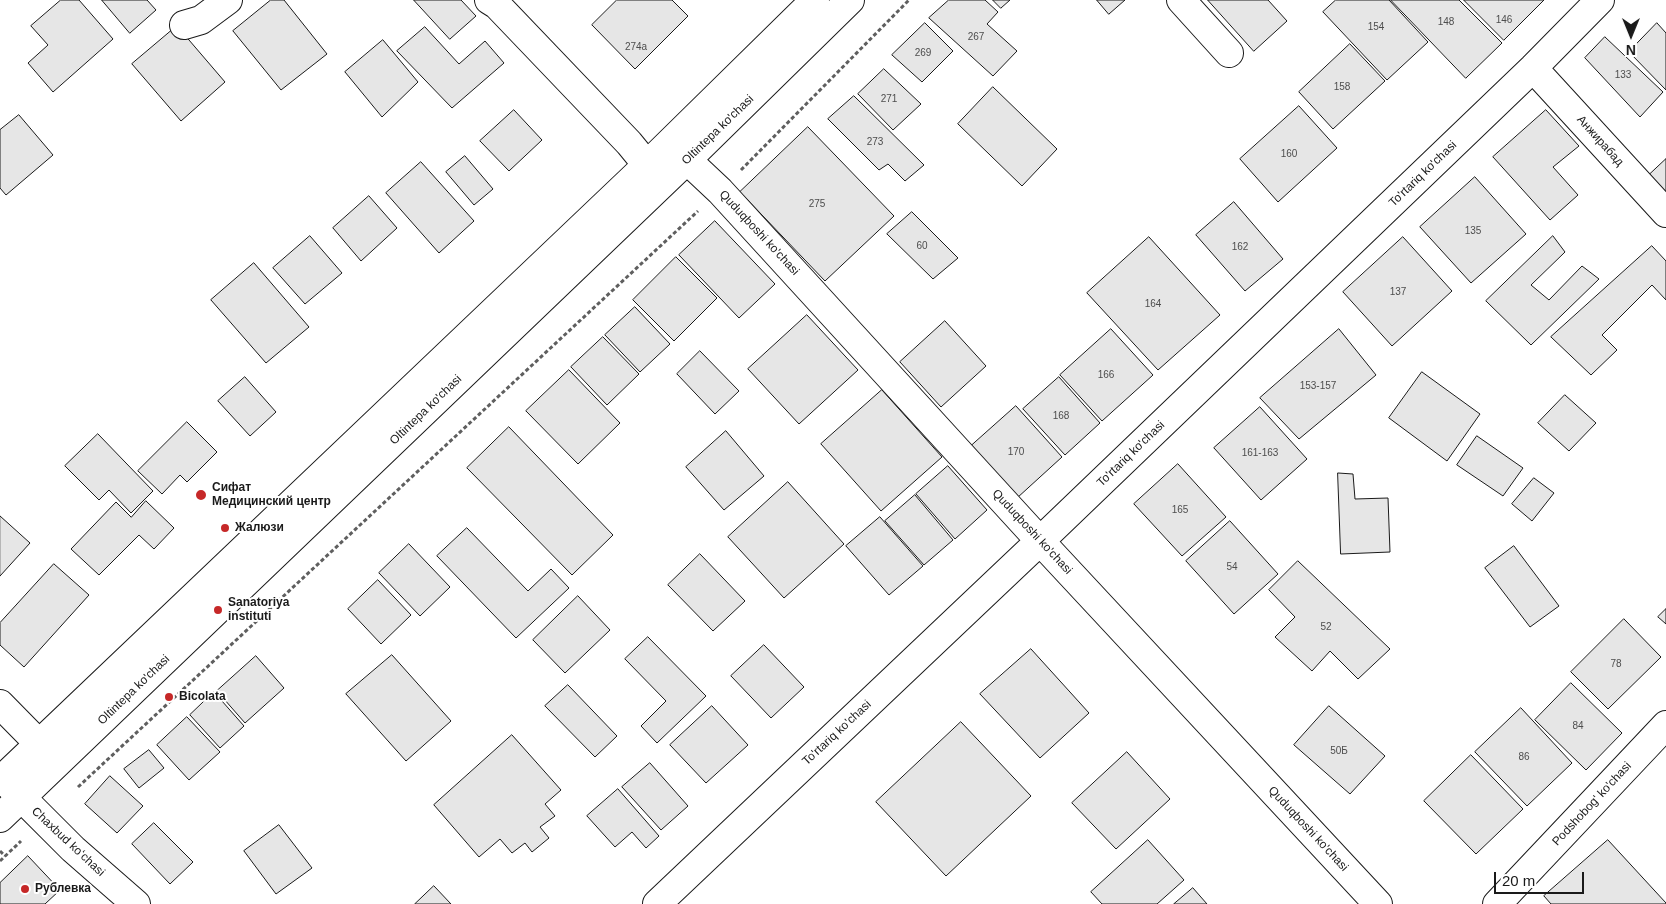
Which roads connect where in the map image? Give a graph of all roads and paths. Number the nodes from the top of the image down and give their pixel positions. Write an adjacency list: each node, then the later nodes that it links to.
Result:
1 (228, 0): 8 (street)
2 (489, 0): 12 (street)
3 (815, 0): 11 (street, Oltintepa ko'chasi)
4 (850, 0): 11 (street, Oltintepa ko'chasi)
5 (909, 0): 13 (path)
6 (1181, 0): 9 (street)
7 (1600, 0): 10 (street, To'rtariq ko'chasi)
8 (184, 25)
9 (1229, 53)
10 (1533, 68): 14 (street, Анжирабад); 15 (street, To'rtariq ko'chasi)
11 (679, 151): 12 (street, Oltintepa ko'chasi); 13 (street, Quduqboshi ko'chasi); 19 (street, Oltintepa ko'chasi)
12 (647, 165): 18 (street, Oltintepa ko'chasi)
13 (720, 191): 15 (street, Quduqboshi ko'chasi); 22 (path)
14 (1666, 213)
15 (1040, 541): 27 (street, To'rtariq ko'chasi); 28 (street, Quduqboshi ko'chasi)
16 (0, 704): 18 (street)
17 (1666, 725): 29 (street, Podshobog' ko'chasi)
18 (39, 744): 19 (street); 20 (street, Oltintepa ko'chasi)
19 (58, 763): 20 (street, Oltintepa ko'chasi)
20 (8, 786): 21 (street, Oltintepa ko'chasi); 22 (street, Chaxbud koʻchasi)
21 (0, 818)
22 (43, 820): 24 (path); 26 (street, Chaxbud koʻchasi)
23 (0, 851): 24 (path)
24 (5, 856): 25 (path)
25 (0, 861)
26 (136, 904)
27 (657, 904)
28 (1378, 904)
29 (1497, 904)

